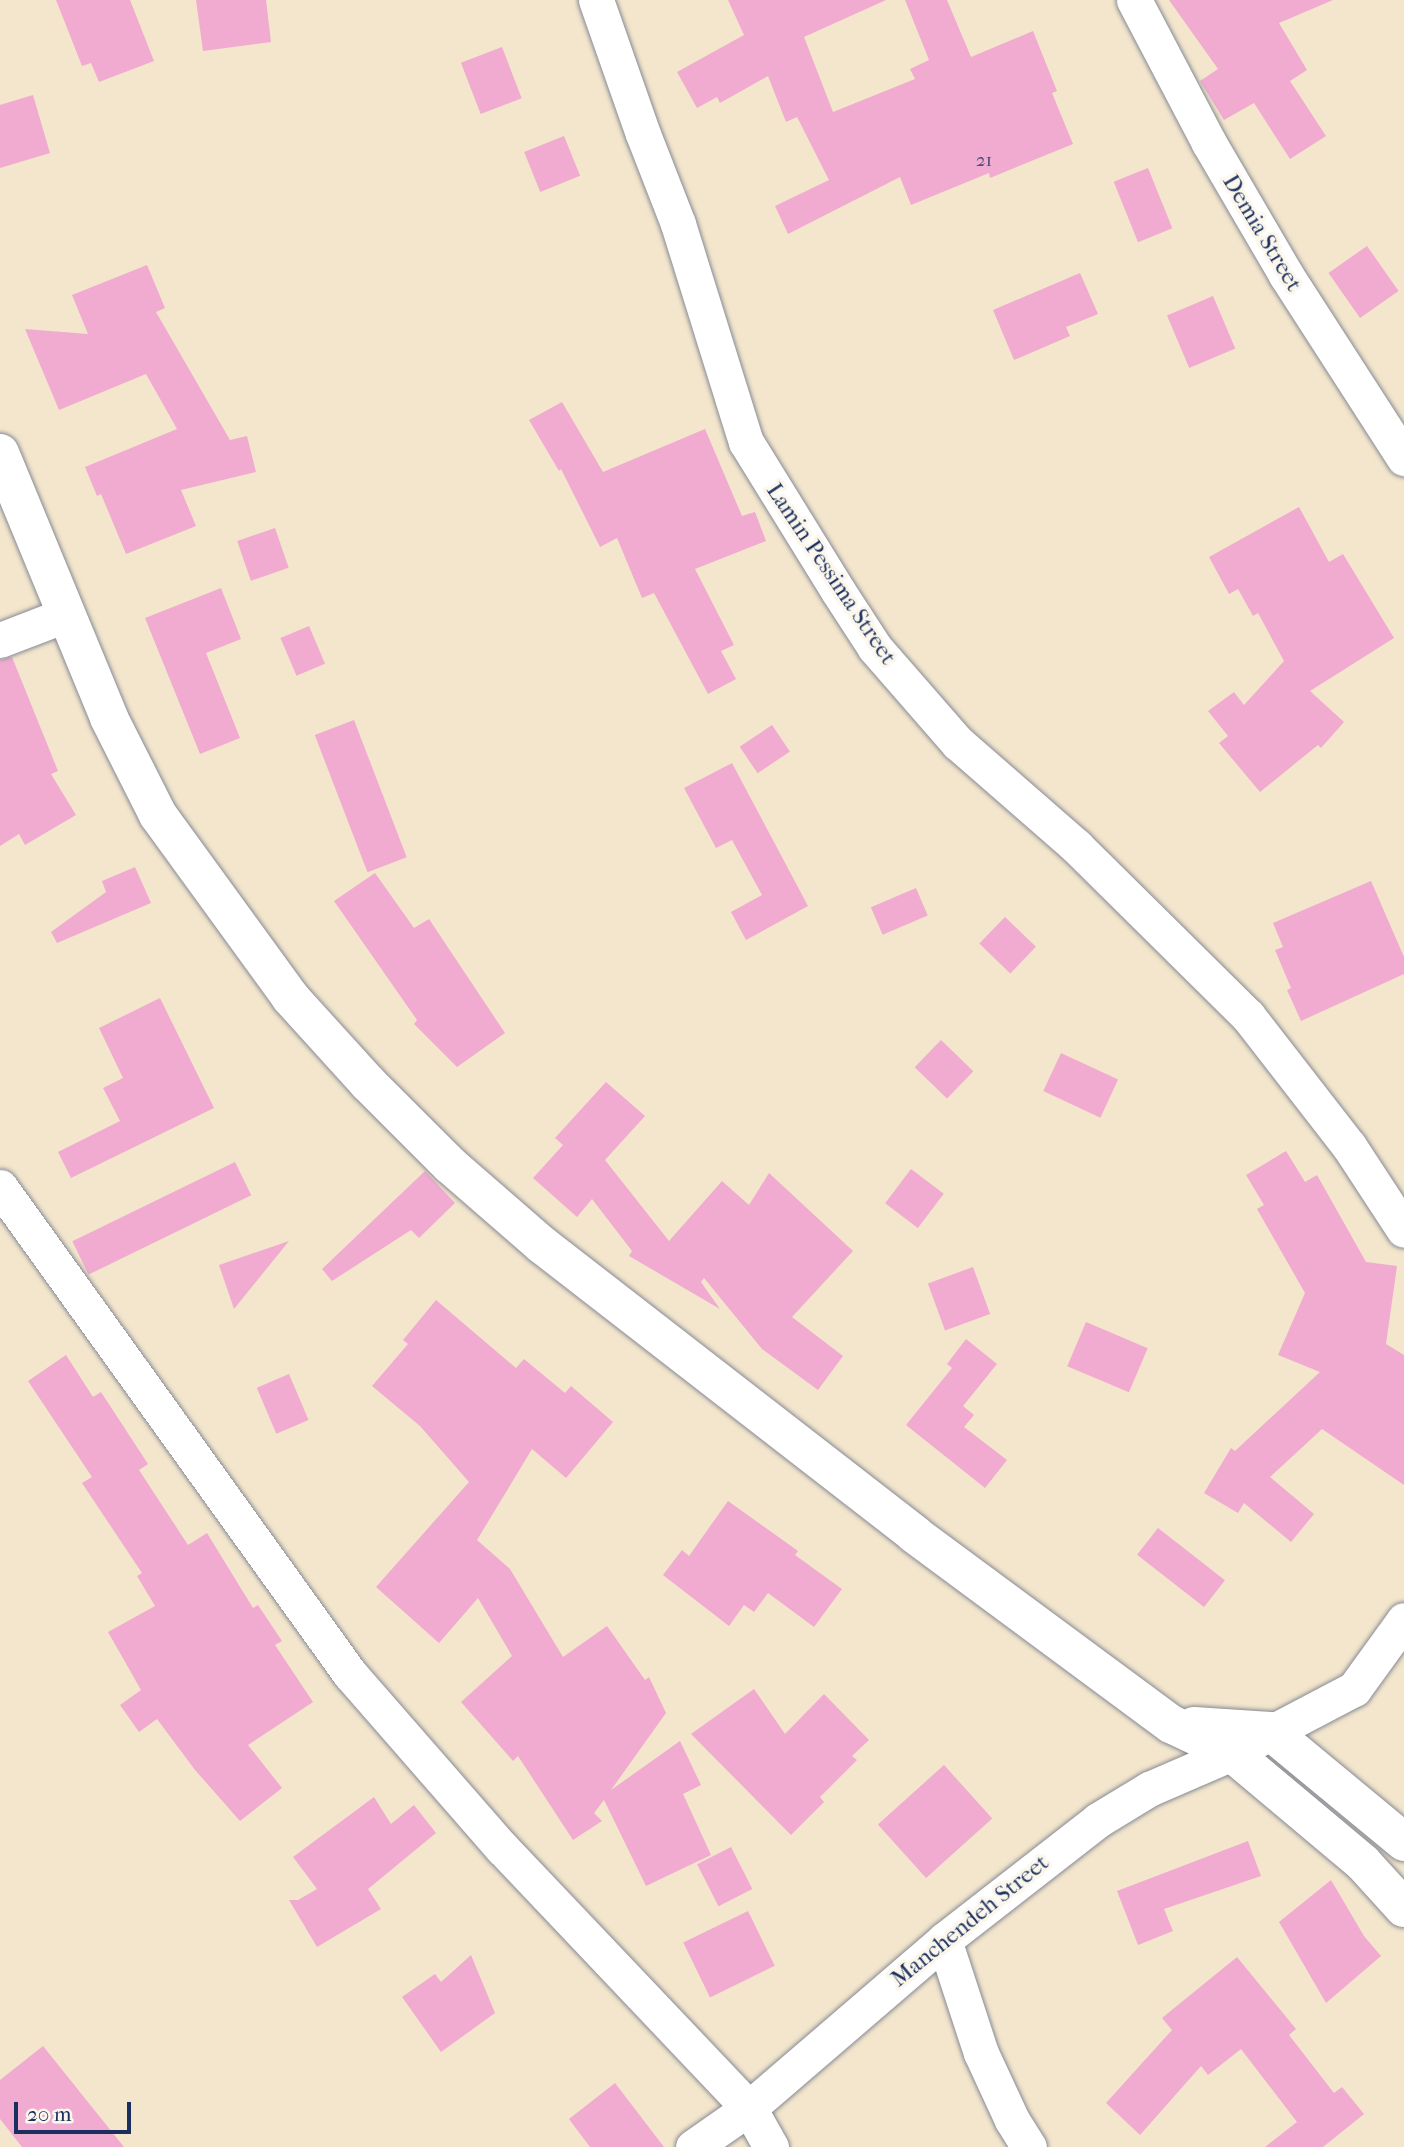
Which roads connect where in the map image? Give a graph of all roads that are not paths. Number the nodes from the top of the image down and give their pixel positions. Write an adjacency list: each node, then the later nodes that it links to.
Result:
1 (596, 0): 8 (street, Lamin Pessima Street)
2 (1134, 0): 4 (street, Demia Street)
3 (0, 453): 5 (main road)
4 (1404, 458)
5 (65, 615): 6 (street); 10 (main road)
6 (0, 640)
7 (0, 1187): 16 (street)
8 (1404, 1230)
9 (1404, 1619): 11 (street, Manchendeh Street)
10 (1171, 1724): 11 (main road); 12 (main road)
11 (1270, 1731): 12 (street, Manchendeh Street); 13 (main road)
12 (1233, 1753): 14 (main road); 15 (street, Manchendeh Street)
13 (1404, 1842)
14 (1404, 1908)
15 (944, 1940): 16 (street, Manchendeh Street); 19 (street)
16 (749, 2108): 17 (street, Manchendeh Street); 18 (street)
17 (693, 2147)
18 (771, 2147)
19 (1030, 2147)

